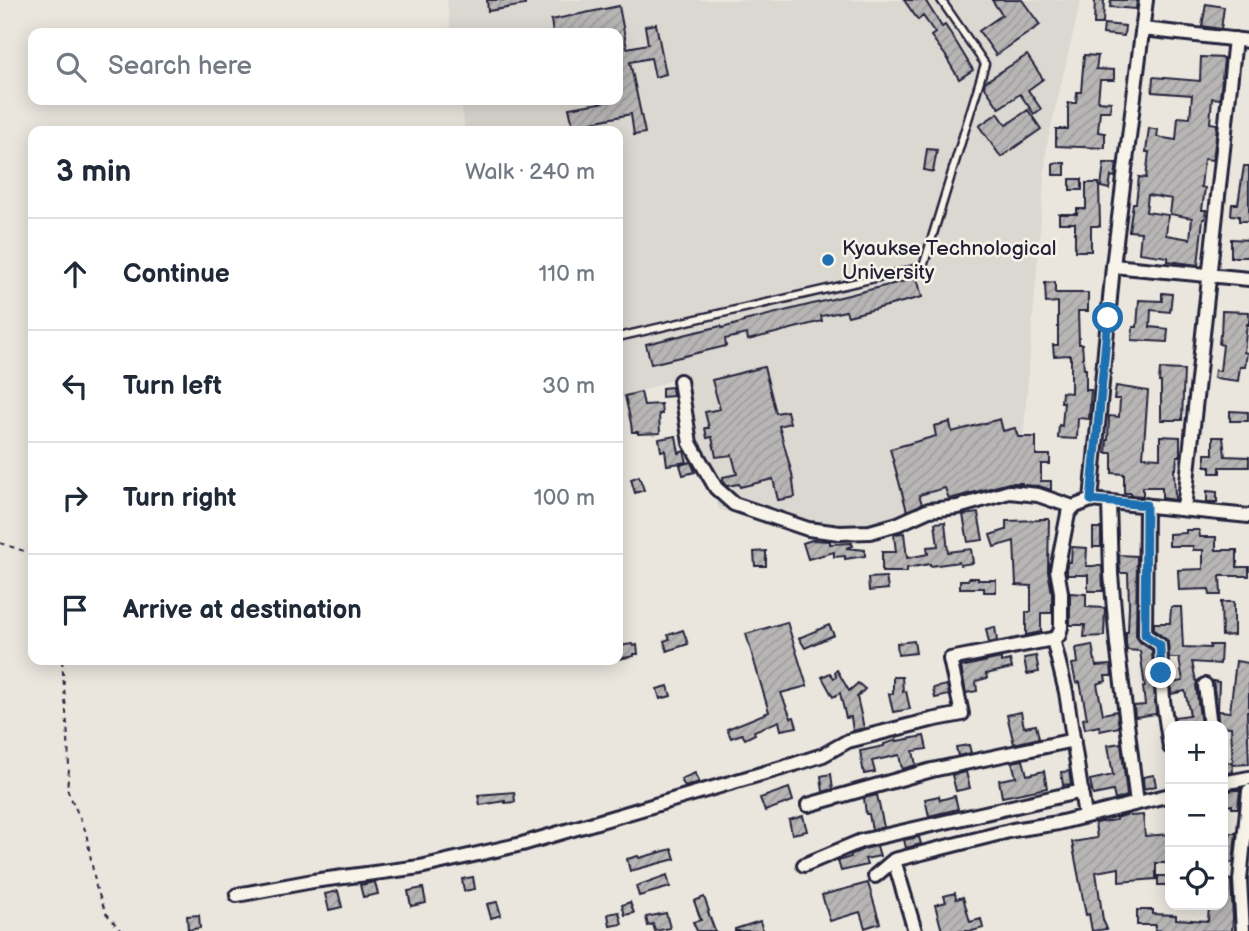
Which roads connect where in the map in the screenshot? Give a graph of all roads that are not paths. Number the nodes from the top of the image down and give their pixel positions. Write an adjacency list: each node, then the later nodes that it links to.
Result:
1 (941, 0): 9 (lane)
2 (1146, 0): 3 (street)
3 (1143, 29): 4 (street); 6 (street)
4 (1235, 39): 5 (street); 7 (street)
5 (1249, 41)
6 (1113, 266): 7 (street); 11 (street)
7 (1210, 275): 8 (street); 15 (street)
8 (1249, 279)
9 (623, 336)
10 (680, 381): 14 (street)
11 (1091, 500): 12 (street); 14 (street)
12 (1109, 502): 13 (street); 27 (street)
13 (1146, 505): 15 (street); 19 (street)
14 (1073, 507): 17 (street)
15 (1184, 509): 16 (street)
16 (1249, 516)
17 (1053, 639): 21 (street); 33 (street)
18 (1205, 685): 20 (street)
19 (1166, 721)
20 (1209, 721)
21 (1073, 740): 24 (street); 28 (street)
22 (1249, 778): 23 (street)
23 (1228, 782)
24 (1082, 790): 29 (street); 31 (street)
25 (1249, 792): 35 (street)
26 (1165, 796): 27 (street)
27 (1137, 803): 29 (street)
28 (808, 805)
29 (1086, 816): 30 (street)
30 (894, 860): 32 (street); 34 (street)
31 (804, 864)
32 (875, 876)
33 (237, 895)
34 (915, 931)
35 (1243, 931)

